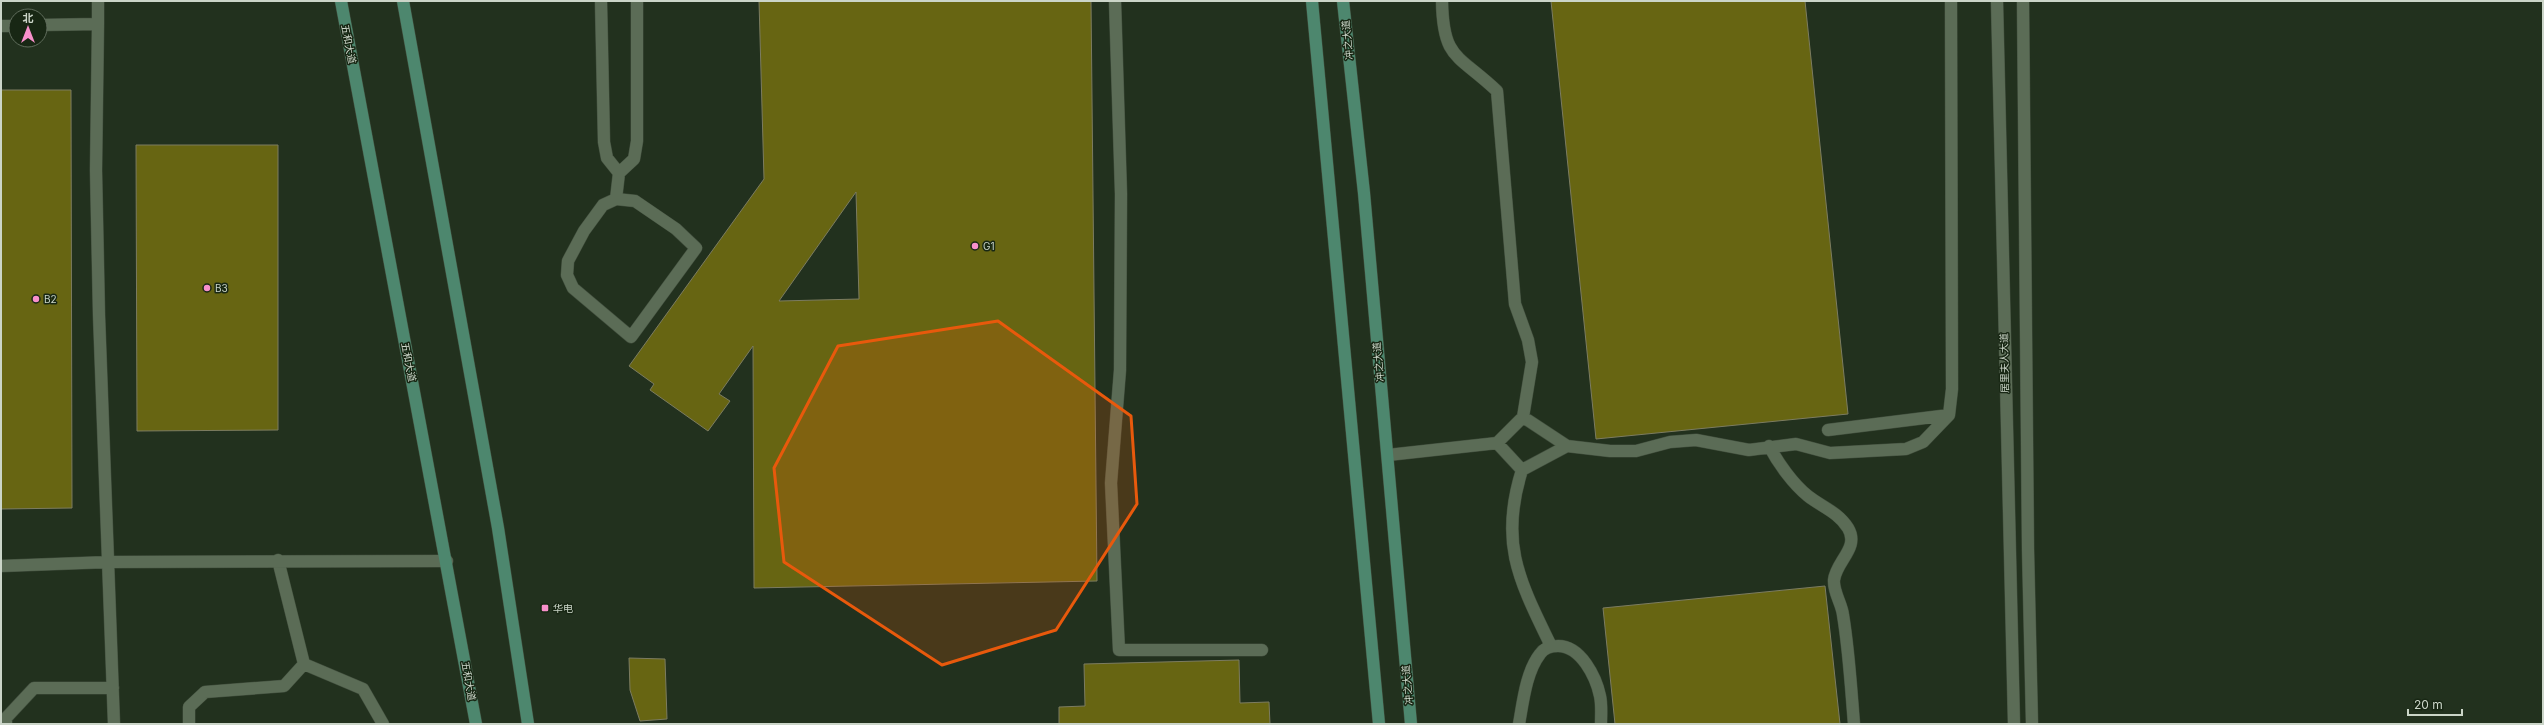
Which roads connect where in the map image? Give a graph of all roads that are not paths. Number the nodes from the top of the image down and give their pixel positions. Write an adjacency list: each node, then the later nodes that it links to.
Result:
1 (98, 1): 13 (street)
2 (341, 1): 26 (main road, 五和大道)
3 (402, 1): 38 (main road)
4 (601, 1): 15 (street)
5 (636, 1): 15 (street)
6 (1115, 1): 30 (street)
7 (1312, 1): 39 (main road)
8 (1343, 1): 23 (main road, 冲之大道)
9 (1442, 1): 18 (street)
10 (1951, 1): 17 (street)
11 (1997, 1): 44 (street, 居里夫人大道)
12 (2023, 1): 45 (street)
13 (98, 24): 14 (street); 27 (street)
14 (48, 25)
15 (619, 173): 16 (street)
16 (616, 199): 16 (street)
17 (1949, 415): 19 (street); 22 (street)
18 (1523, 417): 20 (street); 21 (street)
19 (1828, 430)
20 (1497, 443): 23 (street); 24 (street)
21 (1567, 446): 22 (street); 24 (street)
22 (1769, 446): 43 (street)
23 (1388, 455): 40 (main road, 冲之大道)
24 (1522, 470): 29 (street)
25 (278, 560): 26 (street); 27 (street); 31 (street)
26 (447, 561): 37 (main road, 五和大道)
27 (110, 562): 28 (street); 32 (street)
28 (1, 566)
29 (1550, 646): 41 (street); 42 (street)
30 (1262, 650)
31 (304, 664): 35 (street); 36 (street)
32 (113, 688): 33 (street); 34 (street)
33 (6, 724)
34 (114, 724)
35 (189, 724)
36 (383, 724)
37 (476, 724)
38 (528, 724)
39 (1379, 724)
40 (1411, 724)
41 (1519, 724)
42 (1601, 724)
43 (1854, 724)
44 (2014, 724)
45 (2032, 724)

